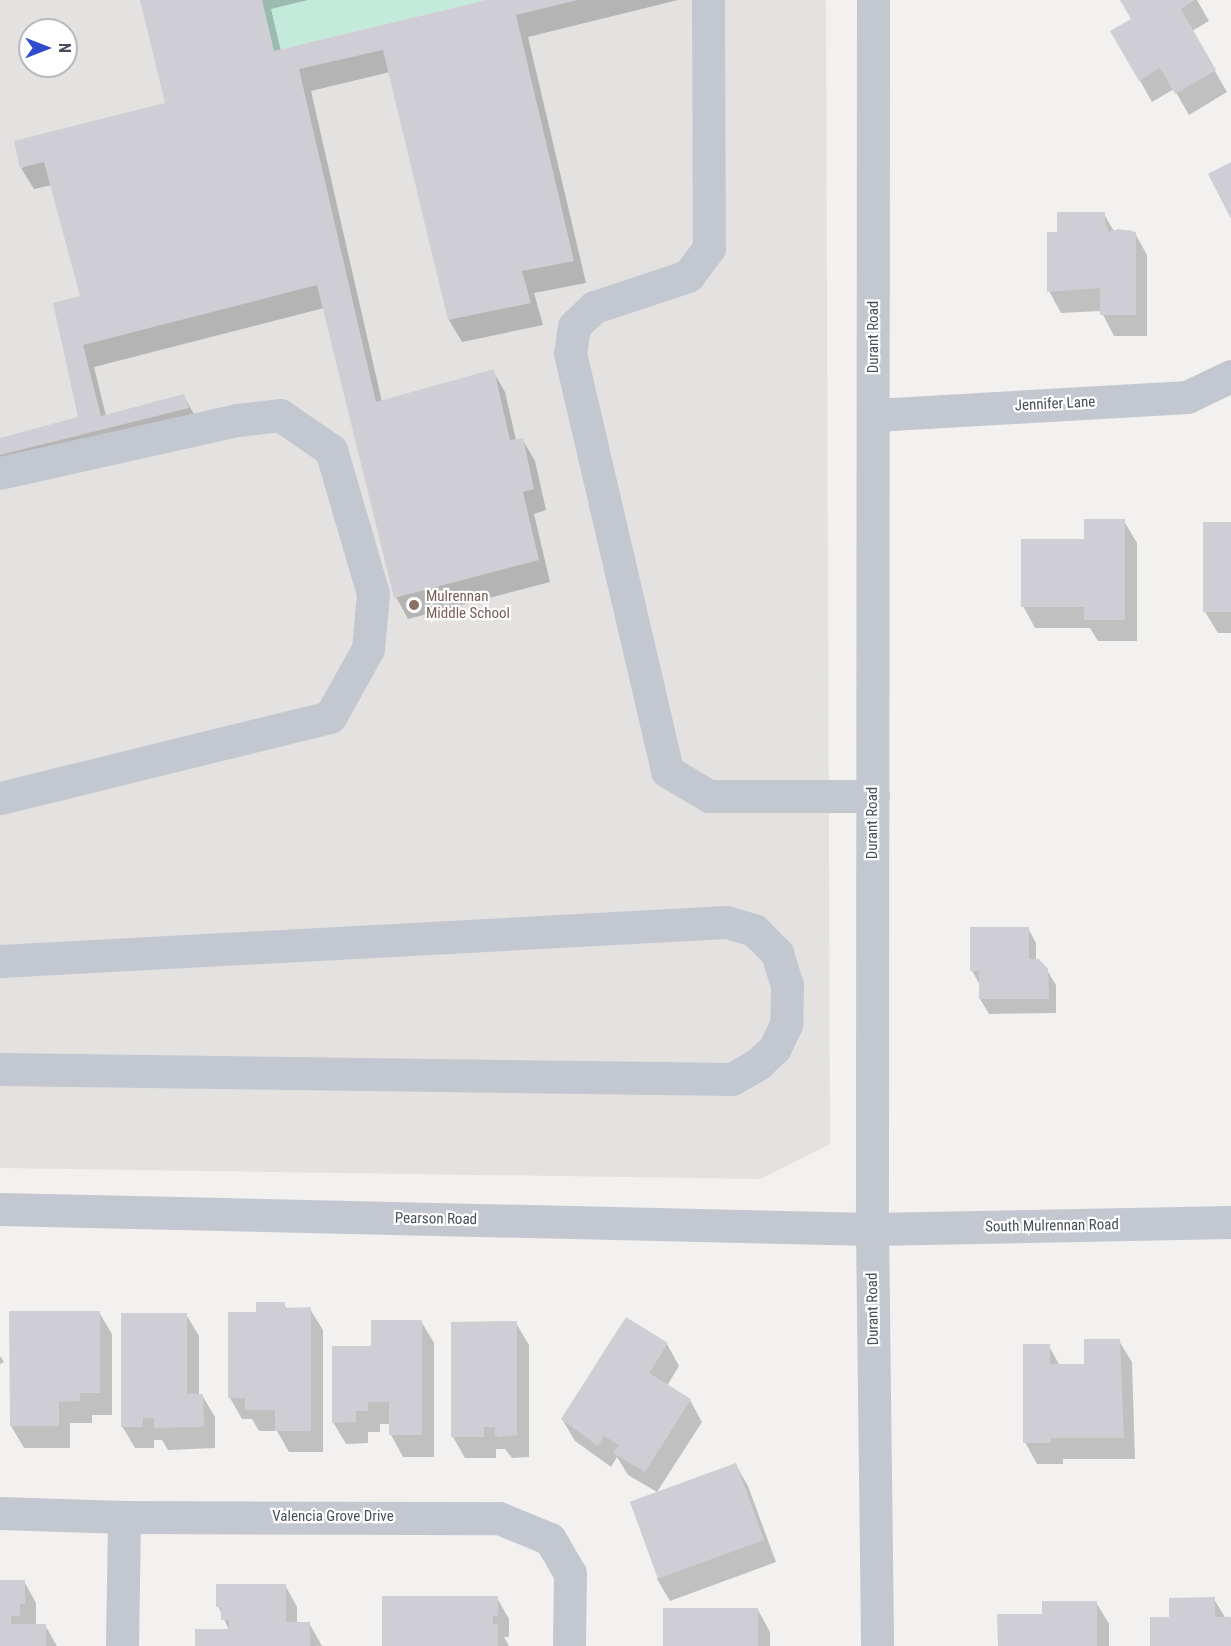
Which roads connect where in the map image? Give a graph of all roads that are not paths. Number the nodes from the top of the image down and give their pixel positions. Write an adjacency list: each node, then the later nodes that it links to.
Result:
1 (708, 0): 6 (street)
2 (873, 0): 4 (street, Durant Road)
3 (1231, 376): 4 (street, Jennifer Lane)
4 (875, 415): 6 (street, Durant Road)
5 (0, 473): 7 (street)
6 (873, 796): 12 (street, Durant Road)
7 (0, 798)
8 (0, 962): 9 (street)
9 (0, 1069)
10 (0, 1209): 12 (street, Pearson Road)
11 (1231, 1222): 12 (street, South Mulrennan Road)
12 (872, 1229): 17 (street, Durant Road)
13 (0, 1513): 14 (street, Valencia Grove Drive)
14 (124, 1517): 15 (street); 16 (street, Valencia Grove Drive)
15 (122, 1646)
16 (569, 1646)
17 (877, 1646)

